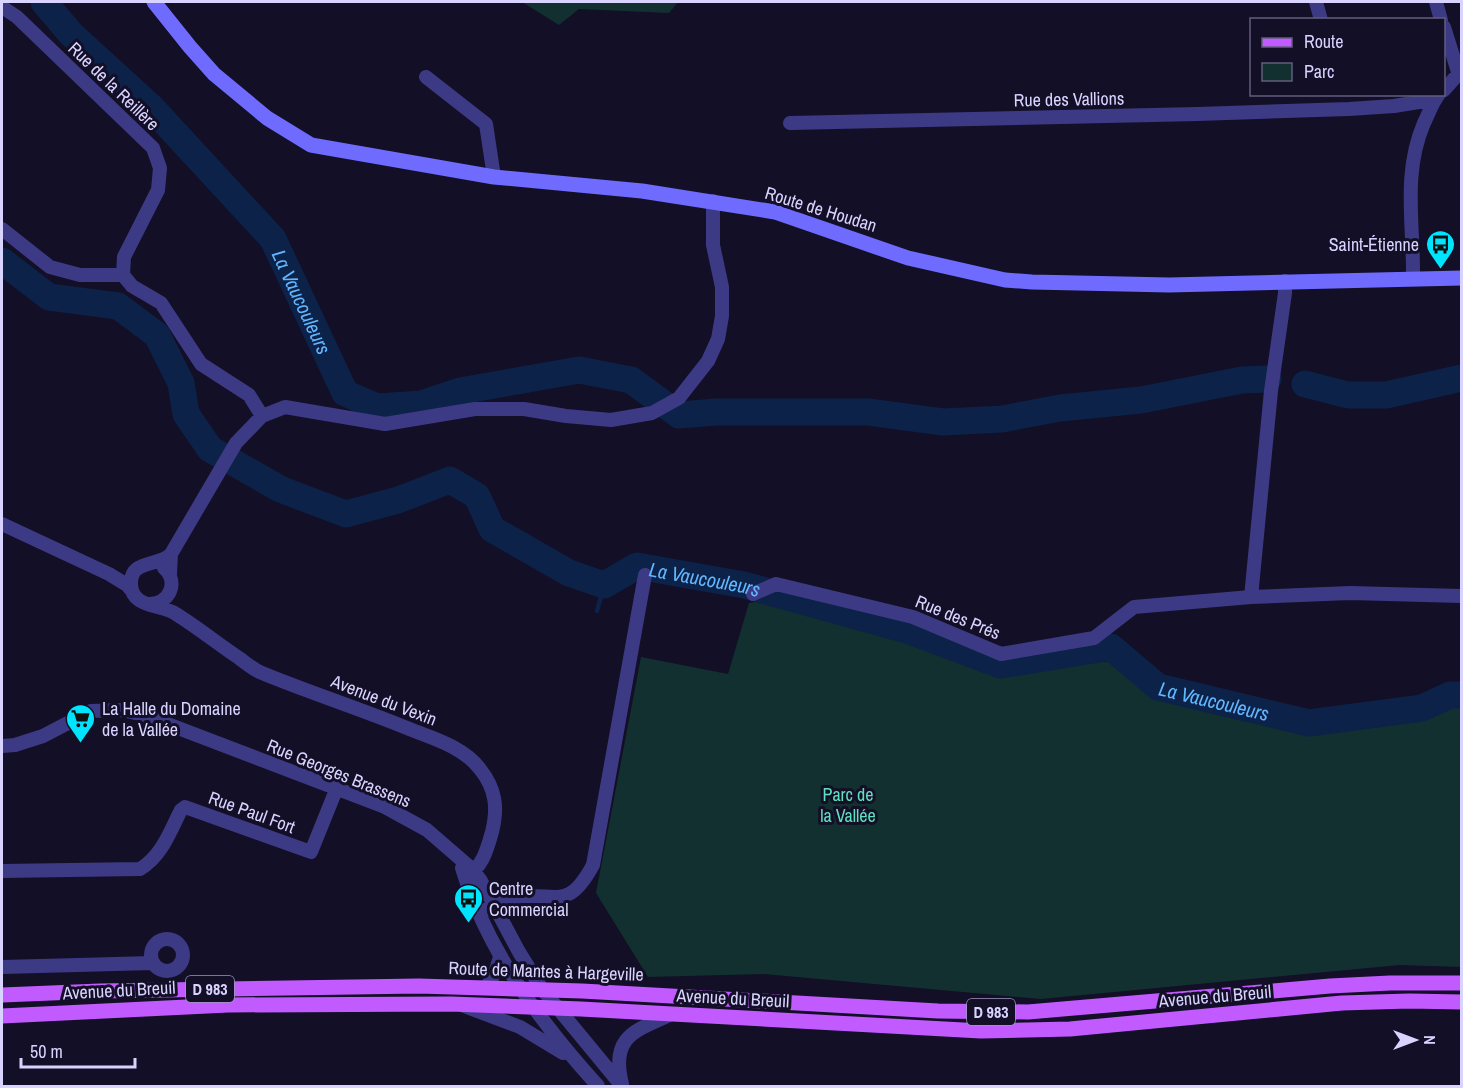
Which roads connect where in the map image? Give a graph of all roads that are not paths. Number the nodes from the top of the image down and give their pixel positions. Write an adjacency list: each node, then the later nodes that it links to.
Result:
1 (154, 2): 15 (street, Route de Houdan)
2 (1316, 2): 5 (street)
3 (1436, 2): 6 (street)
4 (2, 7): 18 (street, Rue de la Reillère)
5 (1320, 18)
6 (1440, 18)
7 (1445, 32): 8 (street)
8 (1460, 71): 10 (street)
9 (426, 77): 15 (street)
10 (1445, 88)
11 (1346, 96): 13 (street)
12 (1436, 98): 13 (street, Rue des Vallions); 20 (street)
13 (1349, 109): 14 (street, Rue des Vallions)
14 (790, 123)
15 (494, 177): 16 (street, Route de Houdan)
16 (712, 201): 21 (street, Route de Houdan); 22 (street)
17 (2, 229): 18 (street)
18 (123, 275): 22 (street)
19 (1461, 278): 20 (street, Route de Houdan)
20 (1413, 279): 21 (street, Route de Houdan)
21 (1285, 281): 34 (street)
22 (262, 416): 24 (street)
23 (2, 524): 27 (street)
24 (171, 554): 25 (street); 28 (street)
25 (151, 563): 26 (street); 28 (street)
26 (136, 570): 27 (street); 30 (street)
27 (109, 574): 30 (street)
28 (170, 574): 31 (street)
29 (645, 575): 41 (street)
30 (132, 591): 35 (street)
31 (170, 594): 35 (street); 36 (street)
32 (753, 594): 34 (street, Rue des Prés)
33 (1461, 596): 34 (street, Rue des Prés)
34 (1251, 597)
35 (148, 604): 36 (street, Avenue du Vexin)
36 (175, 613): 40 (street, Avenue du Vexin)
37 (2, 746): 38 (street, Rue Georges Brassens)
38 (336, 790): 39 (street, Rue Paul Fort); 40 (street, Rue Georges Brassens)
39 (2, 871)
40 (470, 874): 41 (street); 42 (street)
41 (494, 906): 42 (street); 50 (street)
42 (480, 913): 43 (street)
43 (500, 957): 48 (street); 49 (street)
44 (153, 963): 45 (street)
45 (2, 968)
46 (1461, 983): 50 (main road, Route de Mantes à Hargeville / D 983)
47 (418, 986): 48 (main road, Route de Mantes à Hargeville / D 983); 51 (main road, Avenue du Breuil / D 983)
48 (486, 988): 49 (main road, Route de Mantes à Hargeville / D 983)
49 (521, 988): 50 (main road, Route de Mantes à Hargeville / D 983); 54 (street)
50 (542, 989): 55 (street)
51 (2, 995)
52 (1461, 1002): 56 (main road, Avenue du Breuil)
53 (459, 1005): 54 (main road, Avenue du Breuil); 57 (main road, Avenue du Breuil); 58 (street)
54 (534, 1007): 55 (main road, Avenue du Breuil); 58 (street)
55 (556, 1008): 56 (main road, Avenue du Breuil); 60 (street)
56 (673, 1014): 60 (street)
57 (2, 1016)
58 (579, 1065): 59 (street)
59 (598, 1086)
60 (622, 1086)

